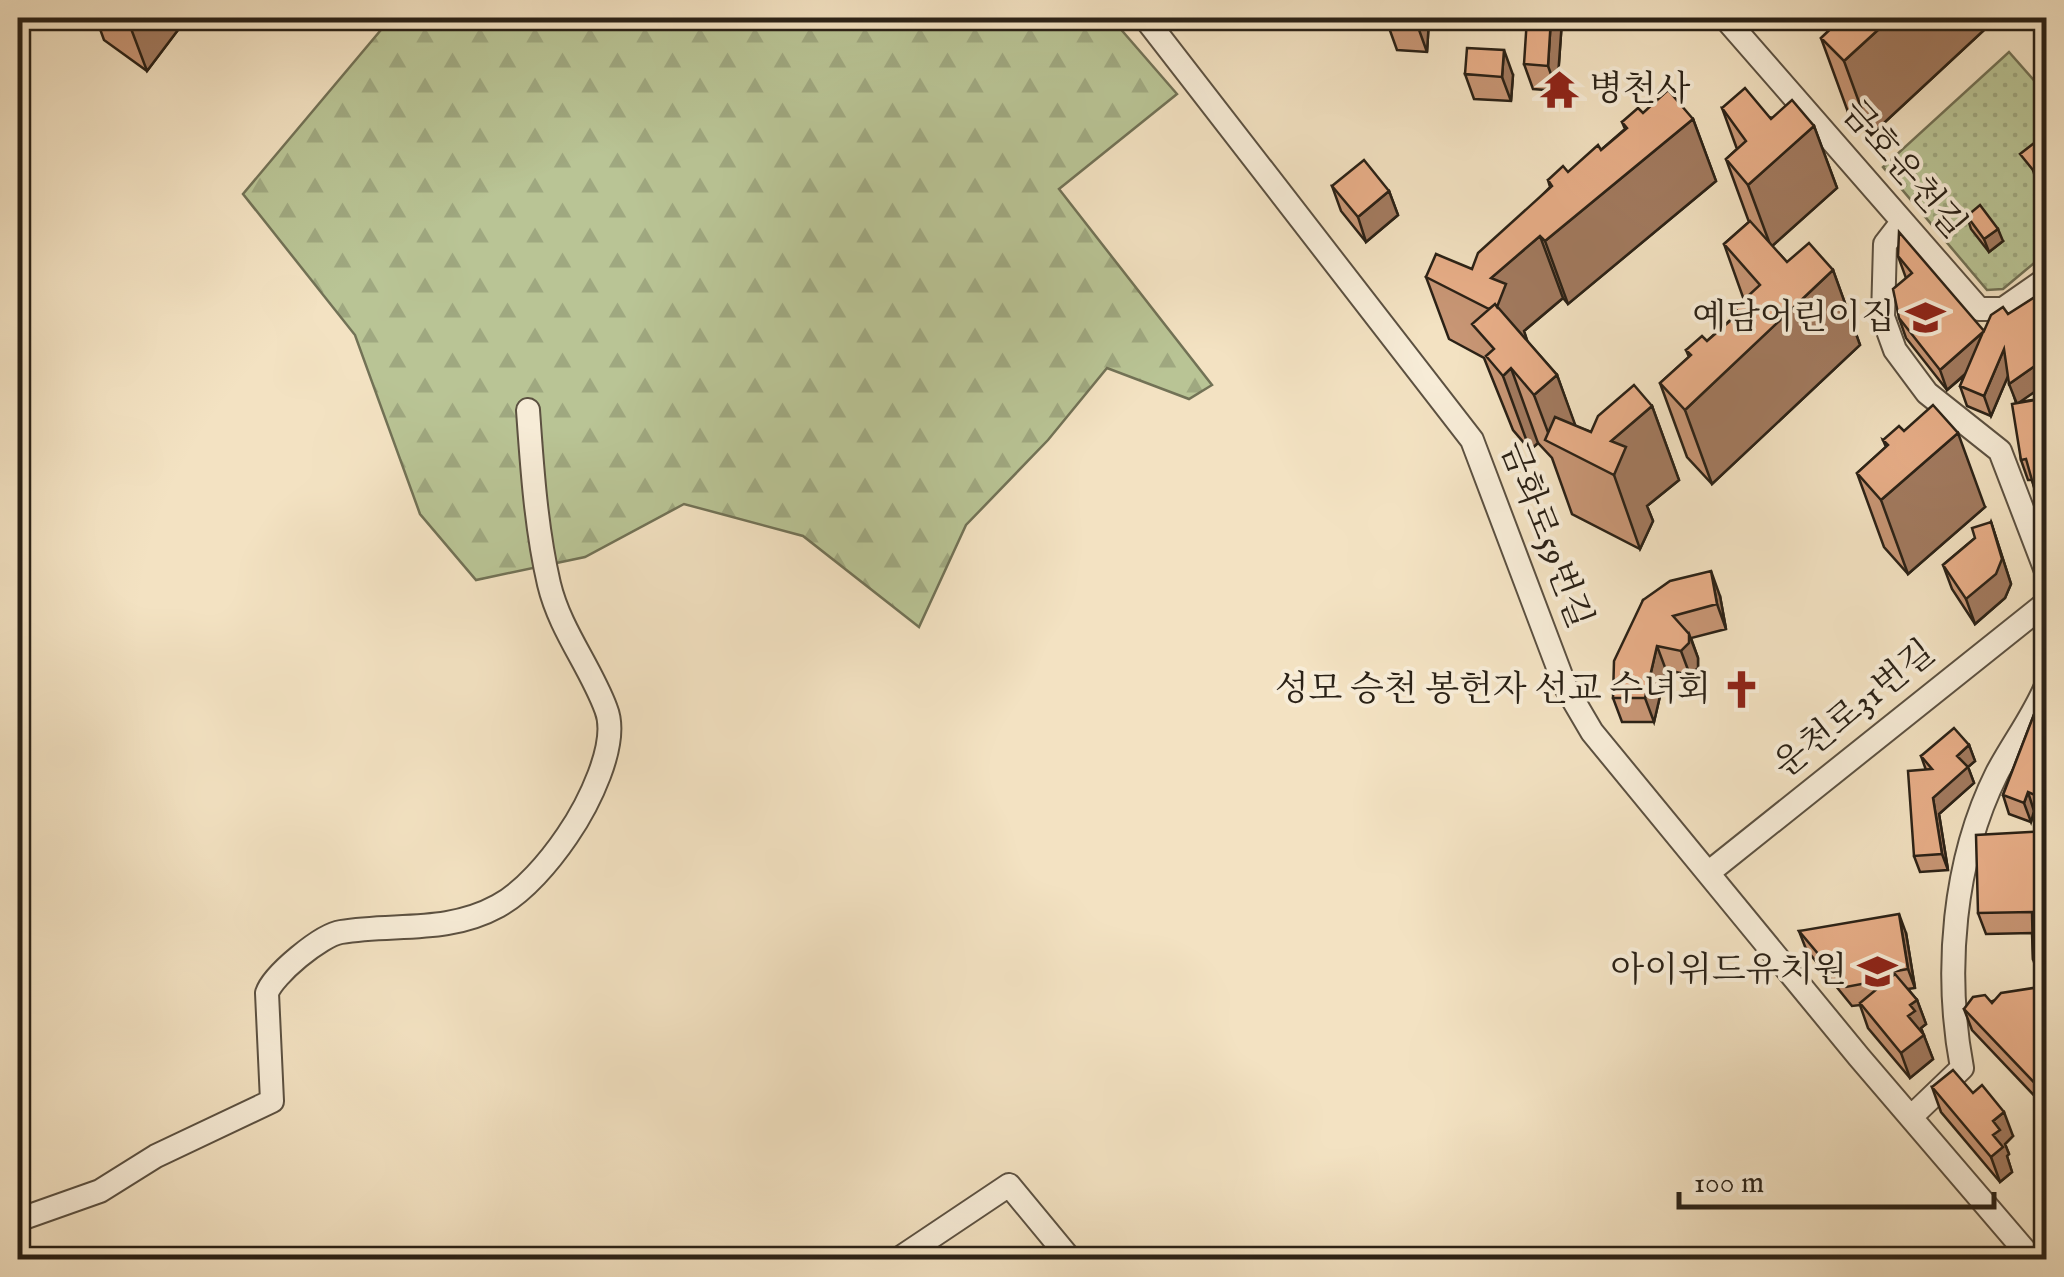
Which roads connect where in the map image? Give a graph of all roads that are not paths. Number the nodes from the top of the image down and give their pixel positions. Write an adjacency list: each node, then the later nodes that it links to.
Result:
1 (1145, 18): 9 (street, 금화로59번길)
2 (1724, 18): 3 (street, 금호운천길)
3 (1902, 222): 4 (street, 금호운천길); 6 (street)
4 (2046, 279)
5 (528, 410): 11 (street)
6 (2046, 571)
7 (2046, 603): 9 (street, 운천로31번길)
8 (2046, 686): 10 (street)
9 (1708, 873): 10 (street, 금화로59번길)
10 (1912, 1117): 14 (street, 금화로59번길)
11 (18, 1220)
12 (897, 1260): 13 (street)
13 (1071, 1260)
14 (2033, 1260)

